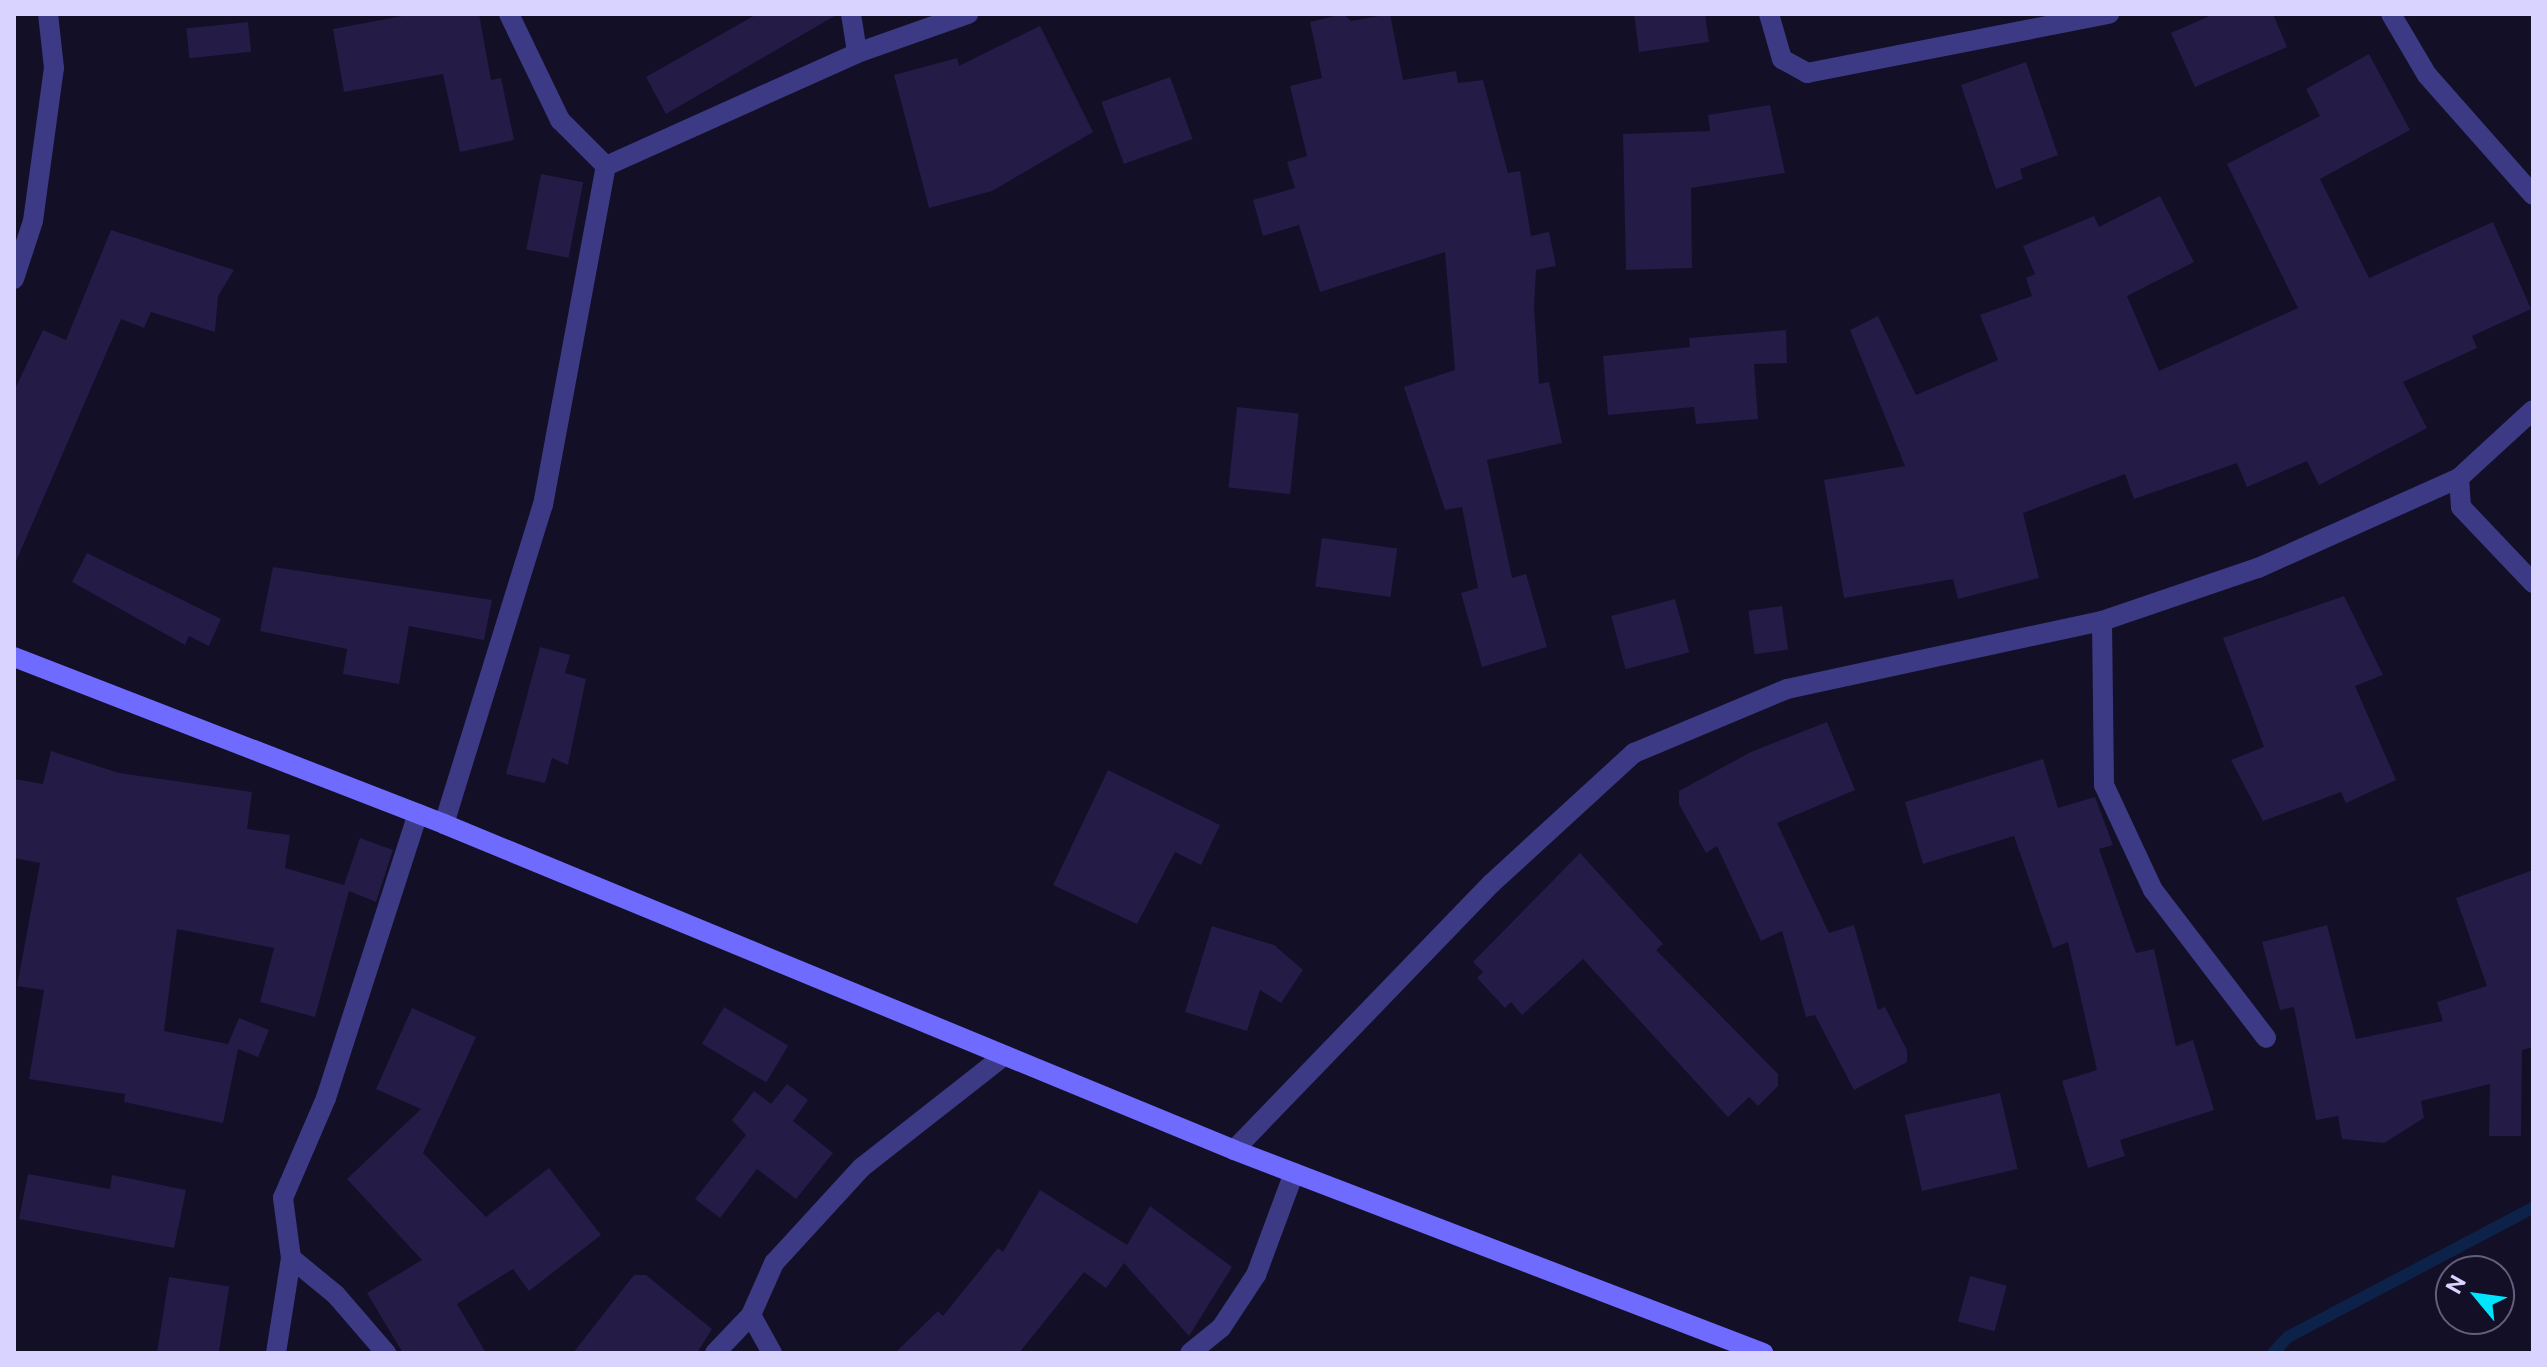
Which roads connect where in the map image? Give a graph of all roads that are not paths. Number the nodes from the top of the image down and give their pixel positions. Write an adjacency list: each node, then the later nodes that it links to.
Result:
1 (48, 14): 11 (street)
2 (509, 14): 9 (street)
3 (851, 14): 8 (street)
4 (968, 14): 8 (street)
5 (1769, 14): 6 (street)
6 (2109, 14)
7 (2391, 14): 10 (street)
8 (857, 53): 9 (street)
9 (606, 166): 18 (street)
10 (2533, 195)
11 (14, 279)
12 (2533, 410): 13 (street)
13 (2459, 478): 14 (street); 15 (street)
14 (2533, 583)
15 (2102, 621): 19 (street); 21 (street)
16 (14, 657): 17 (main road)
17 (418, 814): 18 (main road); 23 (street)
18 (444, 824): 20 (main road)
19 (2266, 1038)
20 (1004, 1056): 21 (main road); 24 (street)
21 (1234, 1150): 22 (main road)
22 (1294, 1173): 29 (street); 30 (main road)
23 (291, 1258): 25 (street); 26 (street)
24 (751, 1315): 27 (street); 28 (street)
25 (276, 1353)
26 (386, 1353)
27 (715, 1353)
28 (772, 1353)
29 (1190, 1353)
30 (1763, 1353)

